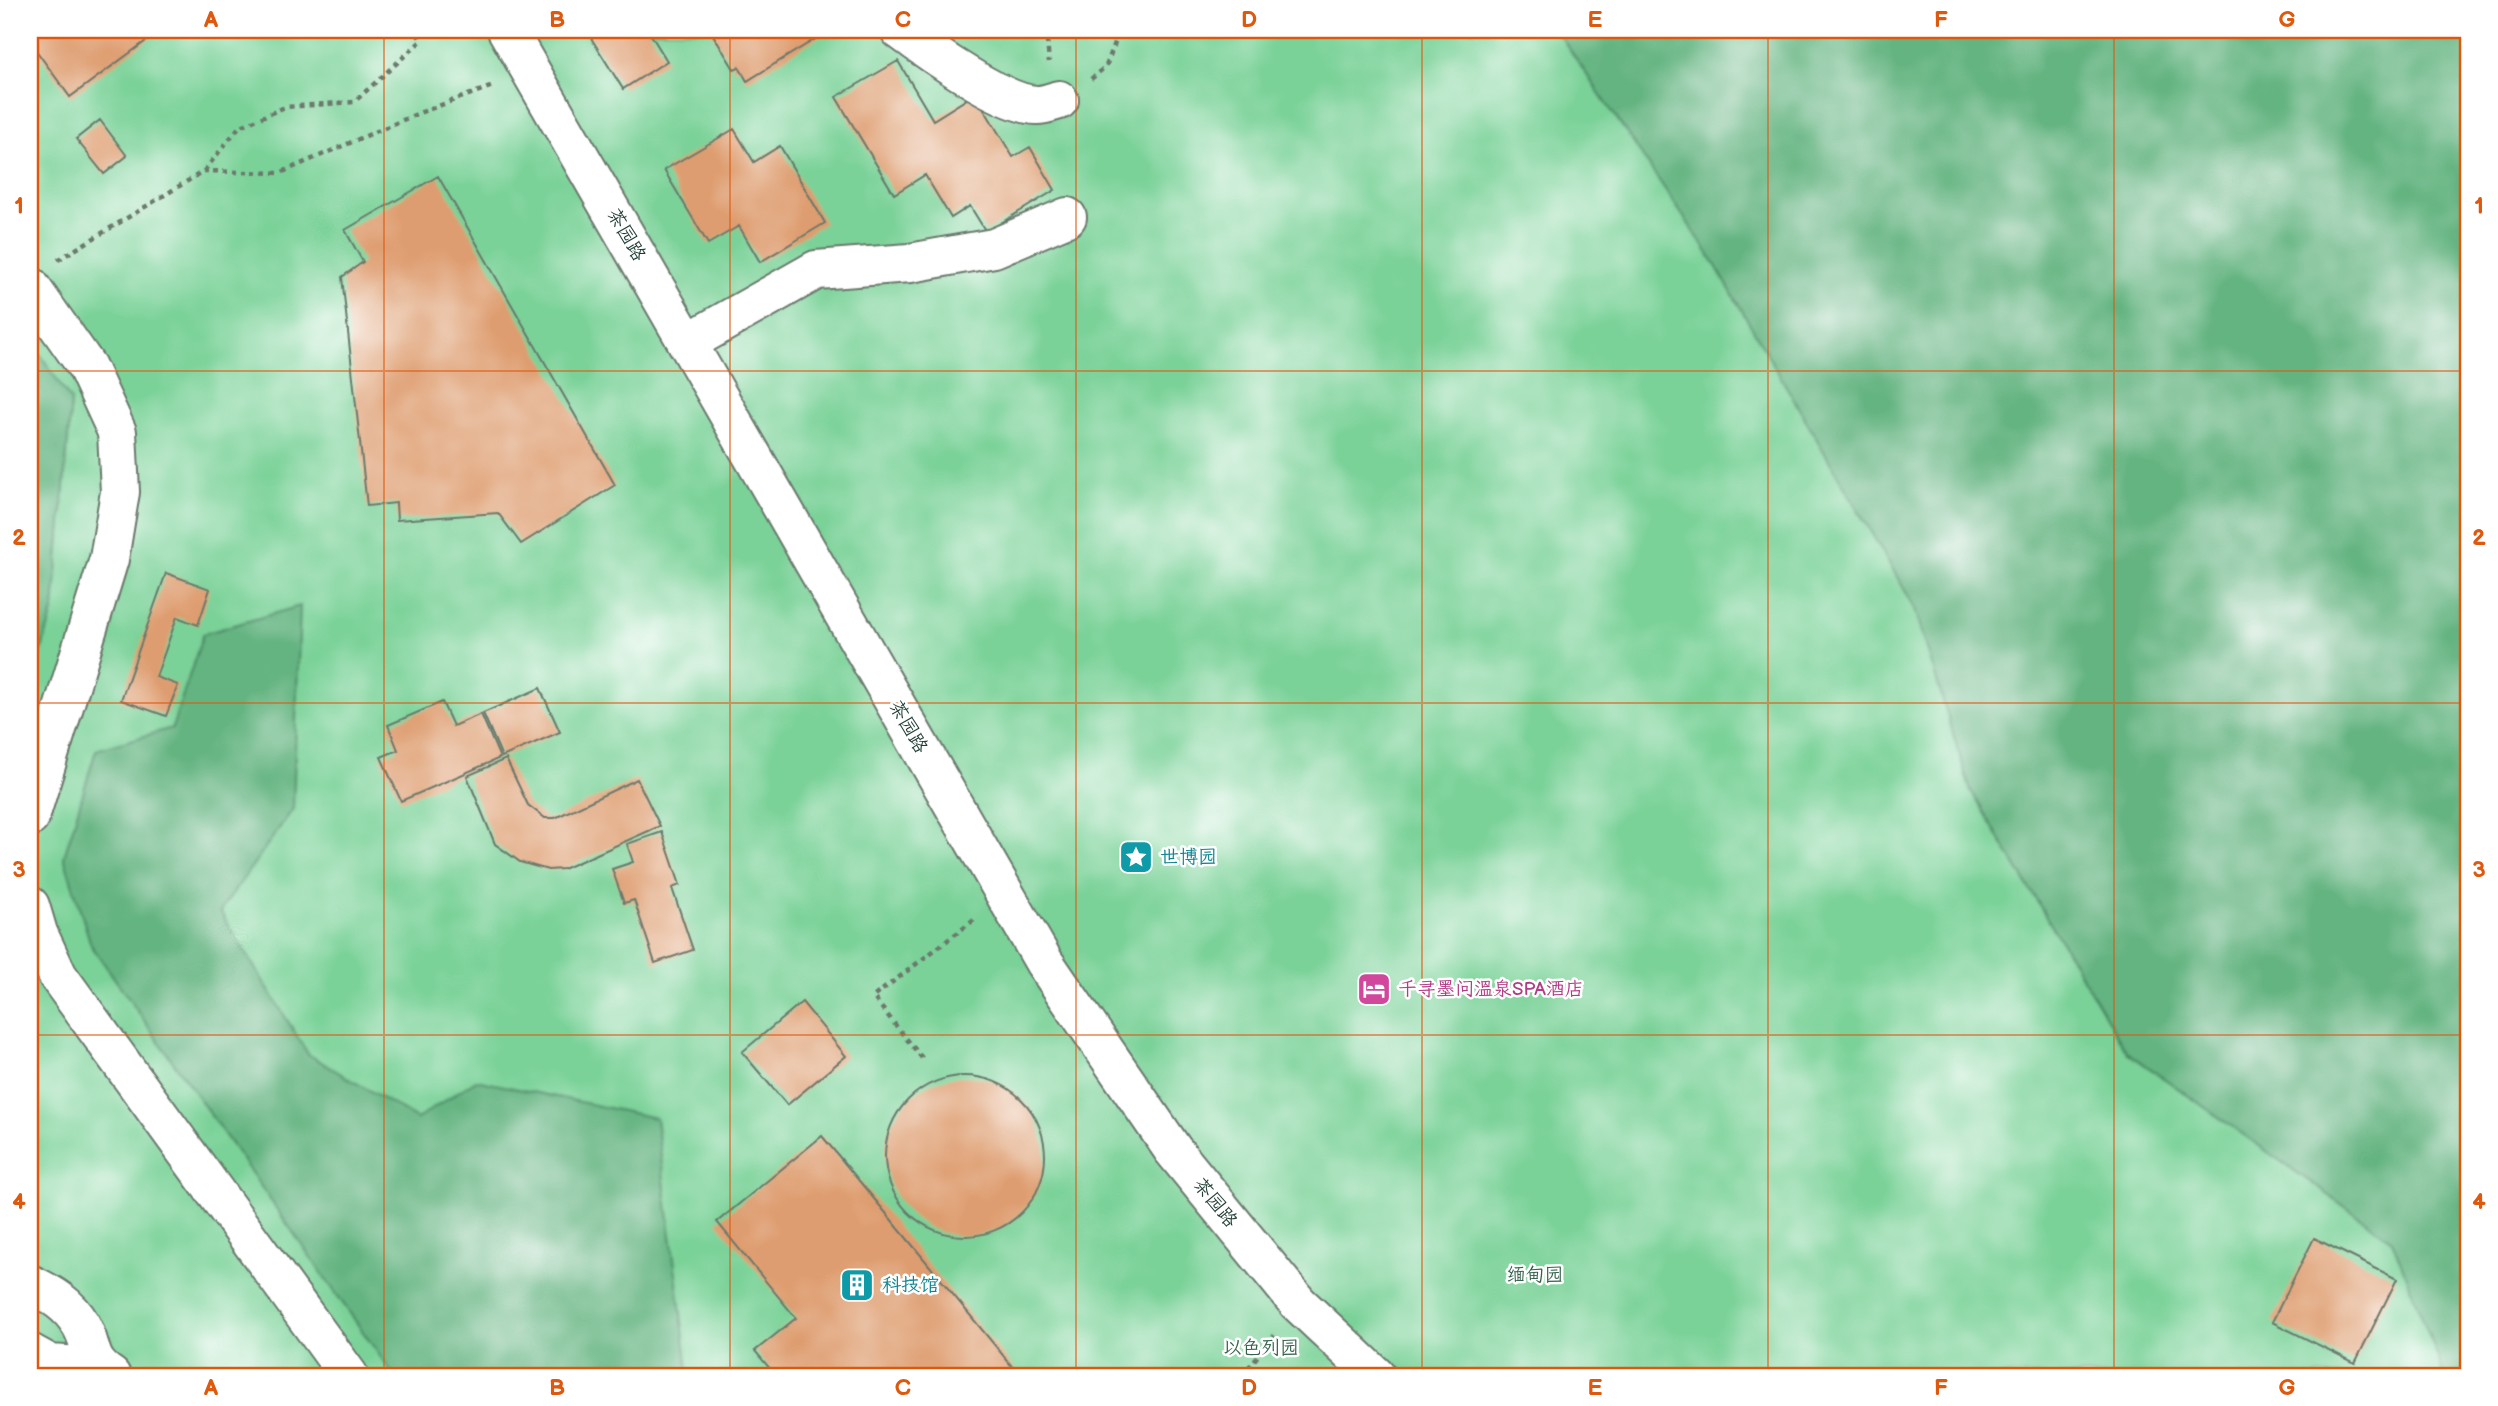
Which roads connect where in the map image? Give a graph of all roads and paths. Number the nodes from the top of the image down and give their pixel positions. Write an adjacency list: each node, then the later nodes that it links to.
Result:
1 (416, 30): 8 (path)
2 (507, 30): 6 (lane, 茶园路)
3 (900, 30): 7 (lane)
4 (1046, 30): 7 (path)
5 (1120, 30): 7 (path)
6 (532, 73): 8 (path); 11 (lane, 茶园路)
7 (1054, 87)
8 (204, 171): 10 (path)
9 (1067, 217): 11 (lane)
10 (42, 274): 12 (lane)
11 (687, 343): 13 (lane, 茶园路)
12 (30, 817)
13 (1006, 897): 15 (path); 17 (lane, 茶园路)
14 (33, 927): 20 (lane)
15 (922, 1058)
16 (30, 1284): 19 (lane)
17 (1298, 1303): 21 (path); 22 (lane, 茶园路)
18 (30, 1353): 19 (lane)
19 (104, 1371)
20 (349, 1376)
21 (1242, 1376)
22 (1376, 1376)

